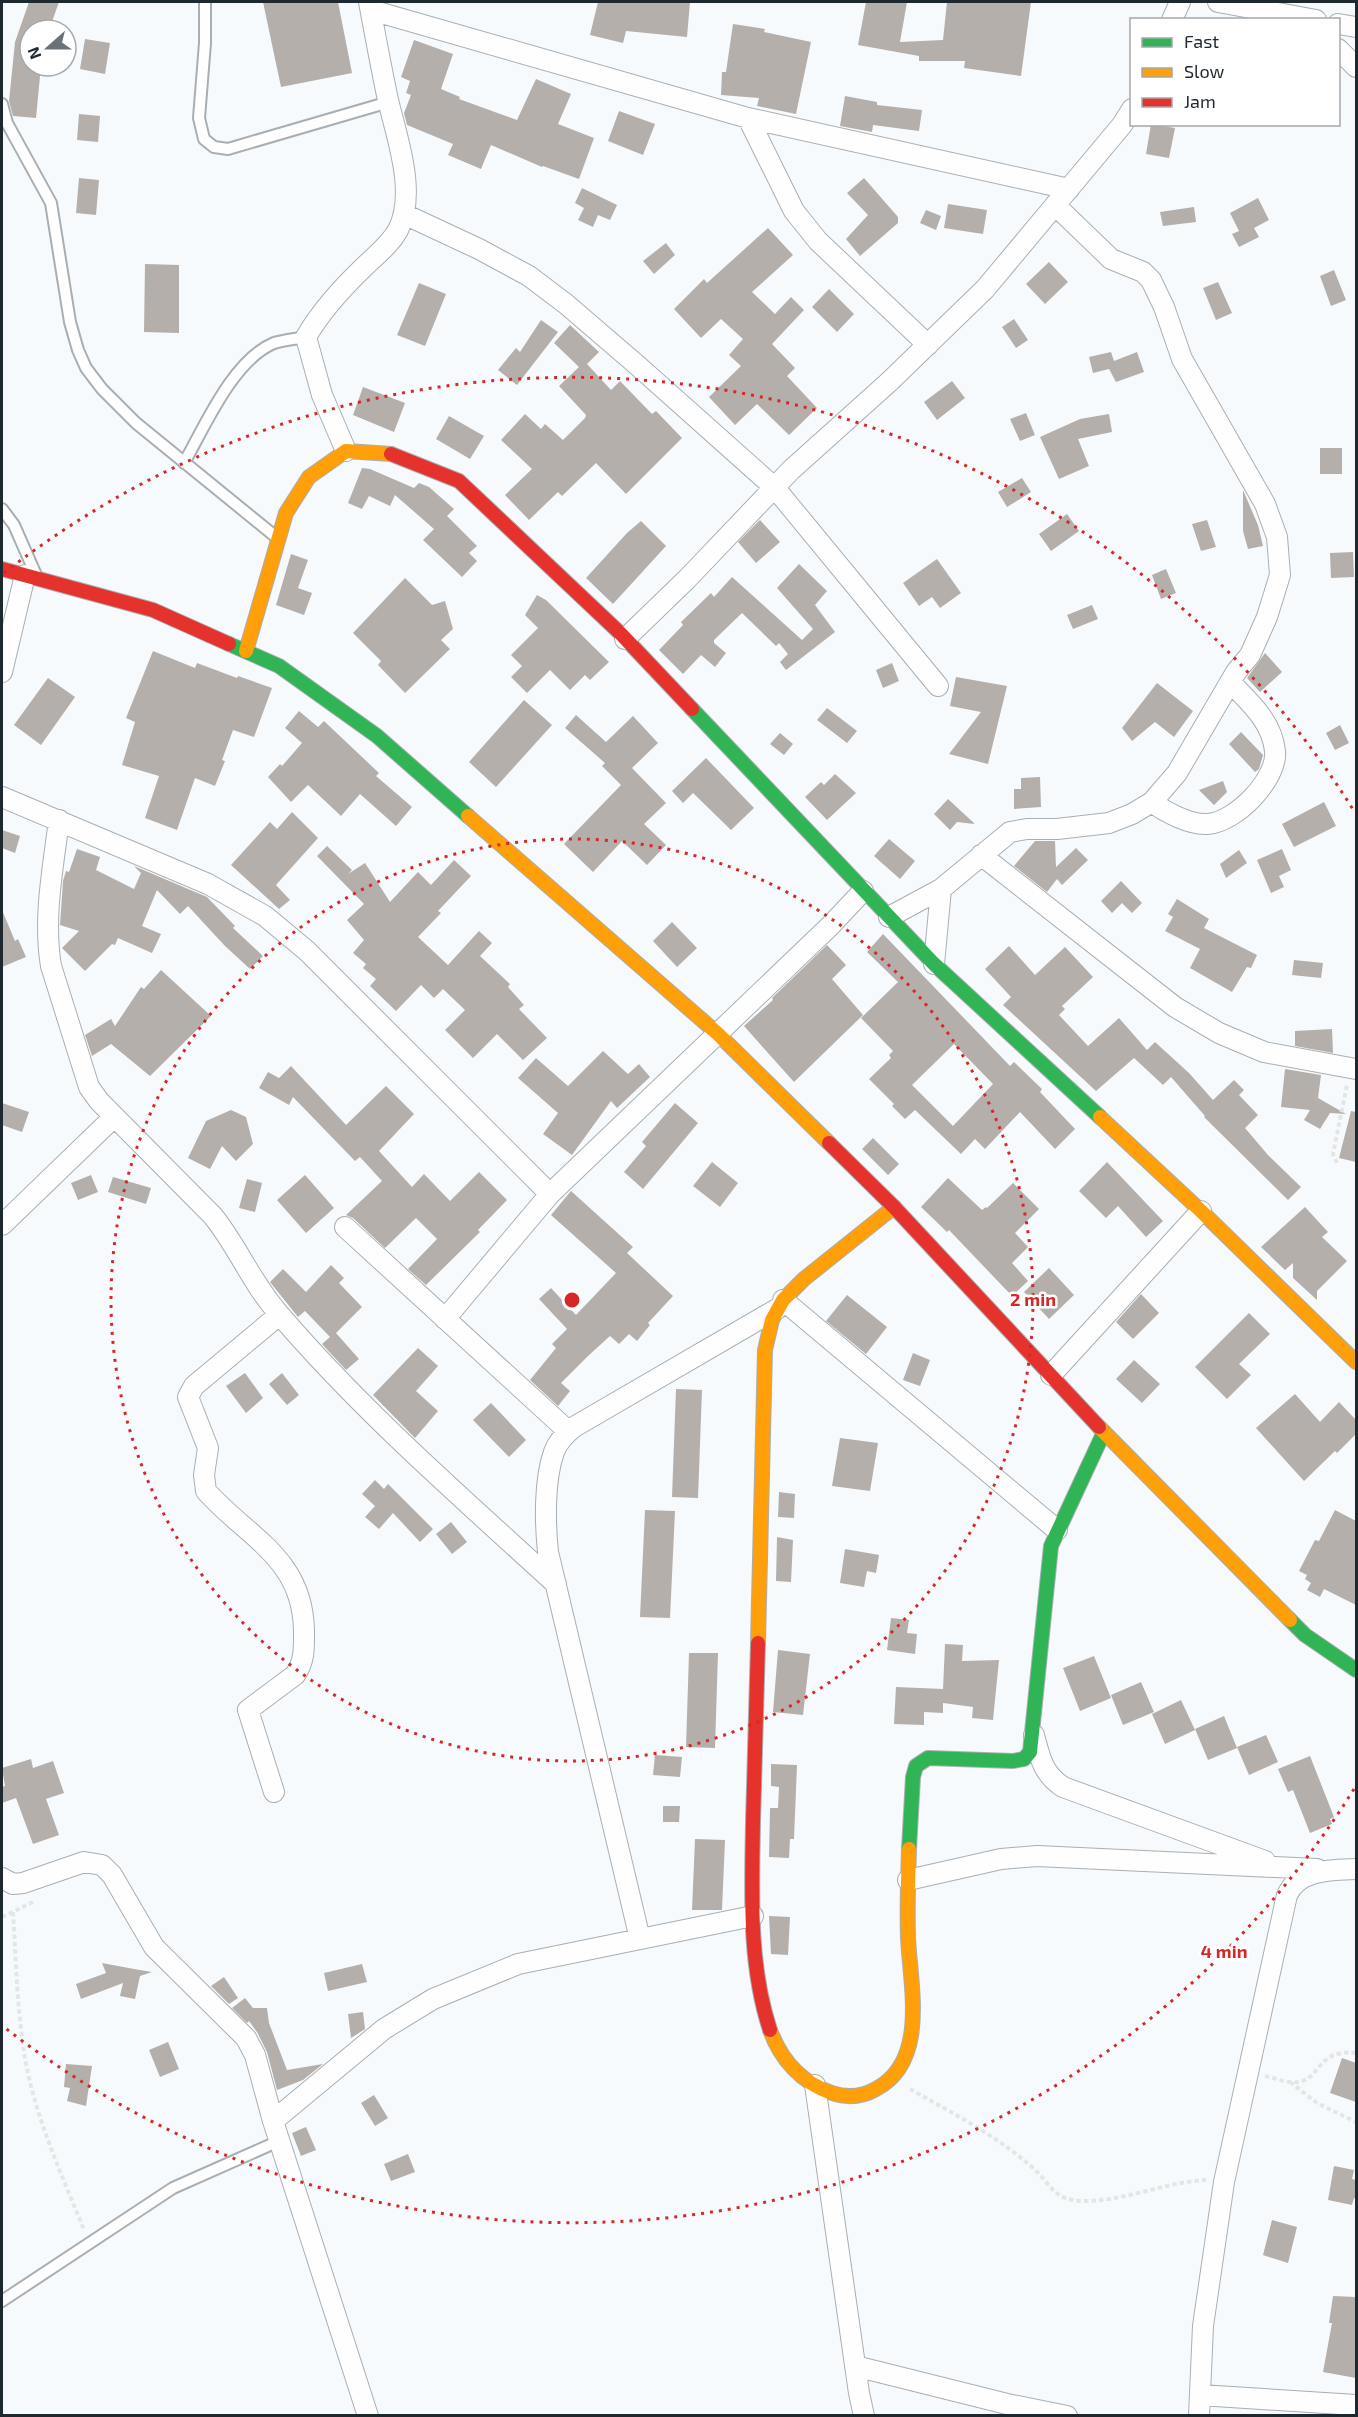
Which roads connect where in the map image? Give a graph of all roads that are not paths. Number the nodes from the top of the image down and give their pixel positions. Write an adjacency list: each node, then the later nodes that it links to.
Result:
1 (205, 2): 11 (lane)
2 (1180, 2): 5 (street)
3 (1218, 2): 6 (street)
4 (370, 6): 11 (street); 14 (street)
5 (1173, 18)
6 (1306, 18)
7 (1340, 24): 8 (street)
8 (1356, 27)
9 (1340, 51): 10 (street)
10 (1356, 68)
11 (389, 102): 17 (street)
12 (2, 104): 21 (lane)
13 (1130, 111): 15 (street)
14 (748, 118): 15 (street); 19 (street)
15 (1068, 189): 16 (street)
16 (1055, 205): 19 (street); 30 (street)
17 (404, 214): 18 (street); 22 (street)
18 (306, 337): 20 (street); 21 (lane)
19 (928, 345): 22 (street)
20 (346, 451): 24 (street); 27 (street)
21 (184, 464): 24 (lane)
22 (775, 488): 27 (street); 31 (street)
23 (2, 509): 26 (lane)
24 (278, 539): 28 (street)
25 (2, 569): 26 (street)
26 (31, 576): 28 (street); 29 (street)
27 (625, 639): 37 (street)
28 (246, 651): 40 (street)
29 (2, 672)
30 (1230, 682): 33 (street); 33 (street)
31 (938, 686)
32 (2, 797): 34 (street)
33 (1152, 802): 35 (street)
34 (59, 820): 42 (street); 43 (street)
35 (981, 855): 36 (street); 41 (street)
36 (941, 889): 38 (street); 39 (street)
37 (864, 891): 38 (street); 40 (street)
38 (889, 917): 39 (street)
39 (934, 964): 45 (street)
40 (718, 1034): 43 (street); 44 (street)
41 (1353, 1073)
42 (114, 1117): 46 (street); 49 (street)
43 (550, 1194): 50 (street)
44 (894, 1207): 48 (street); 52 (street)
45 (1201, 1211): 51 (street); 52 (street)
46 (2, 1225)
47 (345, 1227): 50 (street)
48 (780, 1304): 53 (street); 55 (street); 65 (street)
49 (279, 1315): 56 (street); 59 (street)
50 (446, 1319): 53 (street)
51 (1356, 1362)
52 (1051, 1375): 54 (street)
53 (568, 1431): 56 (street)
54 (1104, 1432): 55 (street); 57 (street)
55 (1057, 1530): 58 (street)
56 (556, 1584): 66 (street)
57 (1356, 1670)
58 (1033, 1730): 60 (street); 64 (street)
59 (274, 1792)
60 (1284, 1868): 62 (street); 64 (street)
61 (1356, 1869): 62 (street)
62 (1329, 1870): 72 (street)
63 (2, 1878): 68 (street)
64 (908, 1880): 67 (street)
65 (753, 1916): 66 (street); 67 (street)
66 (640, 1939): 68 (street)
67 (815, 2085): 71 (street)
68 (273, 2121): 69 (street)
69 (279, 2141): 70 (lane); 74 (street)
70 (2, 2301)
71 (855, 2366): 75 (street); 76 (street)
72 (1200, 2395): 73 (street); 77 (street)
73 (1356, 2405)
74 (368, 2415)
75 (864, 2415)
76 (1067, 2415)
77 (1199, 2415)

